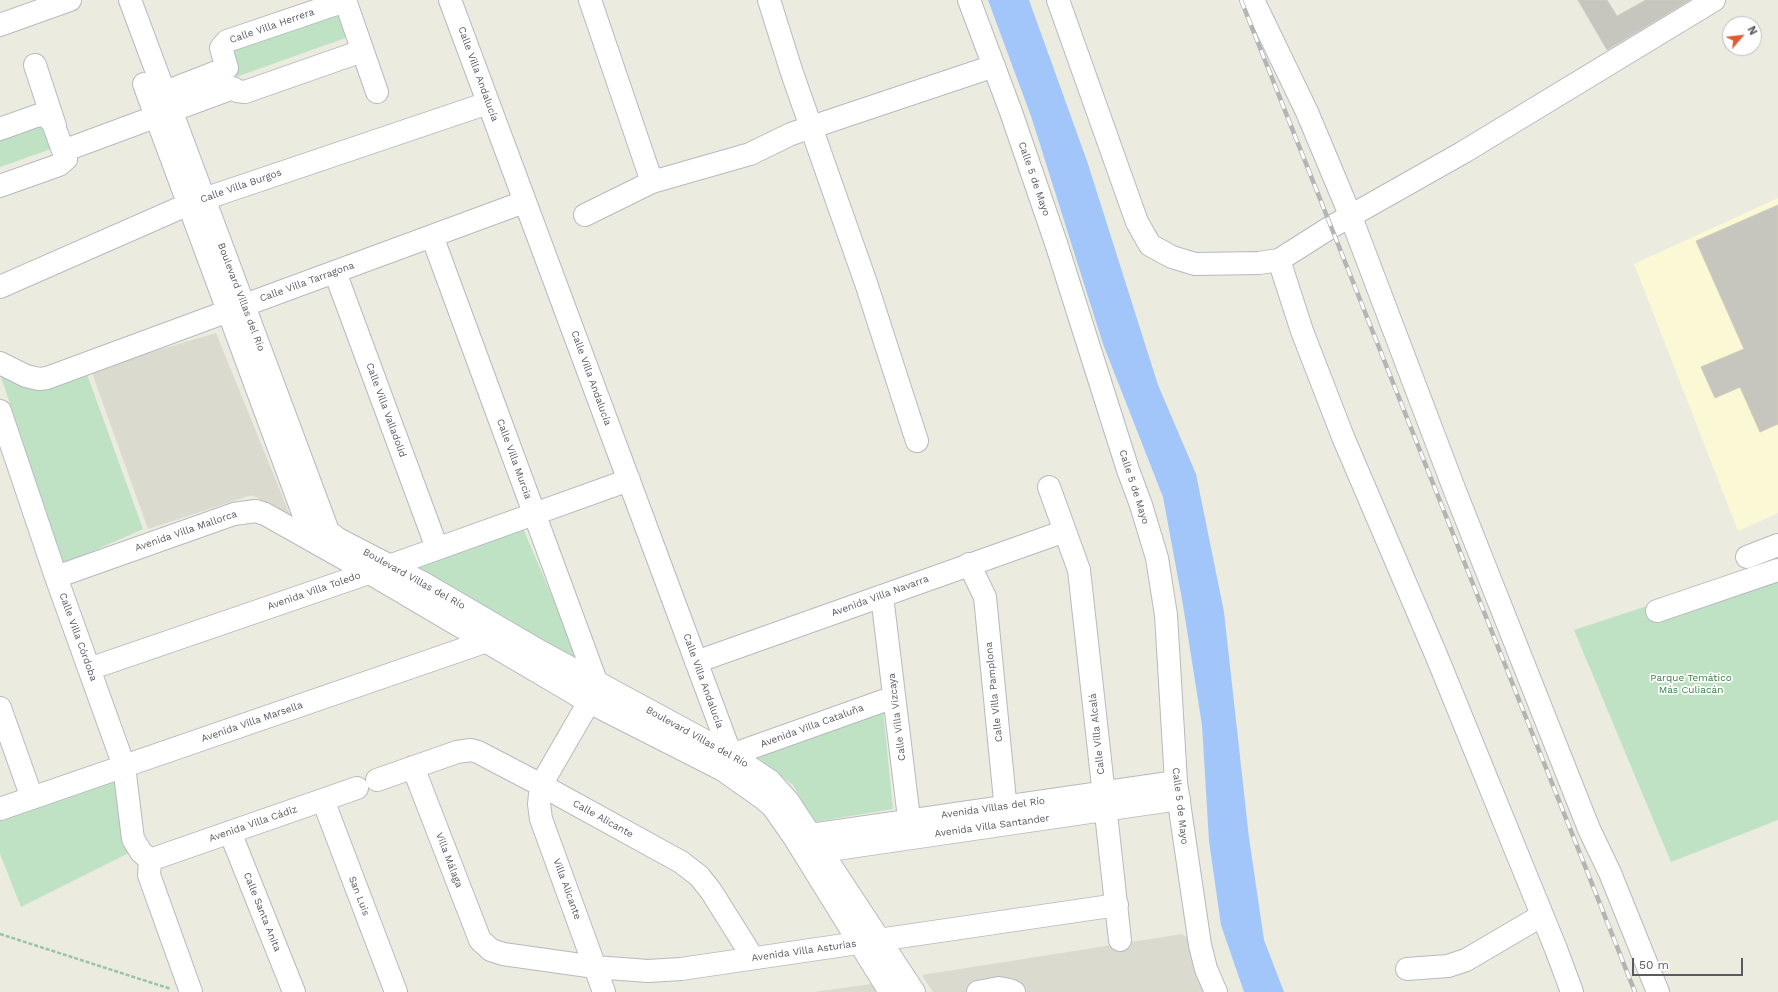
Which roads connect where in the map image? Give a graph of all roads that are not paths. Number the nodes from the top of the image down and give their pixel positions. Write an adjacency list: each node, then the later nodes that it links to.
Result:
1 (70, 0): 12 (street)
2 (114, 0): 19 (street, Boulevard Villas del Río)
3 (130, 0): 19 (street, Boulevard Villas del Río)
4 (345, 0): 13 (street); 16 (street, Calle Villa Herrera)
5 (450, 0): 18 (street, Calle Villa Andalucía)
6 (590, 0): 24 (street)
7 (769, 0): 21 (street)
8 (969, 0): 15 (street, Calle 5 de Mayo)
9 (1058, 0): 31 (street)
10 (1253, 0): 29 (street)
11 (1714, 0): 29 (street)
12 (0, 25)
13 (362, 51): 16 (street); 17 (street)
14 (36, 66): 20 (street)
15 (994, 66): 21 (street); 66 (street, Calle 5 de Mayo)
16 (230, 78): 19 (street)
17 (377, 92)
18 (488, 103): 26 (street, Calle Villa Burgos); 27 (street, Calle Villa Andalucía)
19 (160, 104): 23 (street); 26 (street, Boulevard Villas del Río)
20 (54, 126): 22 (street); 23 (street)
21 (812, 128): 24 (street); 37 (street)
22 (0, 129)
23 (63, 151): 25 (street)
24 (652, 182): 28 (street)
25 (0, 186)
26 (196, 201): 33 (street, Calle Villa Burgos); 34 (street, Boulevard Villas del Río)
27 (524, 202): 30 (street, Calle Villa Tarragona); 38 (street, Calle Villa Andalucía)
28 (585, 215)
29 (1351, 218): 31 (street); 93 (street)
30 (432, 236): 32 (street, Calle Villa Tarragona); 40 (street, Calle Villa Murcia)
31 (1279, 260): 77 (street)
32 (335, 272): 34 (street, Calle Villa Tarragona); 44 (street, Calle Villa Valladolid)
33 (0, 287)
34 (236, 308): 35 (street, Calle Villa Tarragona); 42 (street, Boulevard Villas del Río); 47 (street, Boulevard Villas del Río)
35 (0, 363)
36 (0, 411): 50 (street, Calle Villa Córdoba)
37 (917, 441)
38 (629, 480): 40 (street, Avenida Villa Toledo); 54 (street, Calle Villa Andalucía)
39 (1049, 487): 41 (street, Calle Villa Alcalá)
40 (535, 514): 44 (street, Avenida Villa Toledo); 56 (street, Calle Villa Murcia)
41 (1065, 531): 46 (street, Avenida Villa Navarra); 69 (street, Calle Villa Alcalá)
42 (313, 540): 49 (street, Boulevard Villas del Río); 50 (street, Avenida Villa Mallorca)
43 (1778, 545): 45 (street)
44 (437, 548): 47 (street, Avenida Villa Toledo)
45 (1747, 557)
46 (969, 564): 51 (street, Avenida Villa Navarra); 71 (street, Calle Villa Pamplona)
47 (389, 566): 49 (street, Avenida Villa Toledo); 53 (street, Boulevard Villas del Río)
48 (1778, 570): 52 (street)
49 (368, 572): 53 (street, Boulevard Villas del Río); 55 (street, Avenida Villa Toledo)
50 (56, 577): 55 (street, Calle Villa Córdoba)
51 (882, 596): 54 (street, Avenida Villa Navarra); 57 (street, Calle Villa Vizcaya)
52 (1657, 611)
53 (492, 633): 56 (street, Boulevard Villas del Río); 58 (street, Boulevard Villas del Río); 61 (street, Avenida Villa Marsella)
54 (696, 662): 60 (street, Calle Villa Andalucía)
55 (89, 669): 61 (street, Calle Villa Córdoba)
56 (596, 681): 58 (street); 60 (street, Boulevard Villas del Río)
57 (894, 697): 60 (street, Avenida Villa Cataluña); 72 (street, Calle Villa Vizcaya)
58 (589, 702): 60 (street, Boulevard Villas del Río); 64 (street)
59 (0, 708): 67 (street)
60 (727, 763): 74 (street, Boulevard Villas del Río)
61 (124, 766): 67 (street, Avenida Villa Marsella); 75 (street, Calle Villa Córdoba)
62 (413, 767): 63 (street); 64 (street, Calle Alicante); 80 (street, Villa Málaga)
63 (377, 780)
64 (541, 785): 81 (street, Calle Alicante); 82 (street, Villa Alicante)
65 (357, 788): 68 (street, Avenida Villa Cádiz)
66 (1178, 790): 69 (street, Avenida Villa Santander); 91 (street, Calle 5 de Mayo)
67 (32, 798): 70 (street, Avenida Villa Marsella)
68 (323, 800): 73 (street, Avenida Villa Cádiz); 87 (street, San Luis)
69 (1105, 801): 71 (street, Avenida Villa Santander); 76 (street, Calle Villa Alcalá)
70 (0, 809)
71 (1007, 815): 72 (street, Avenida Villa Santander)
72 (910, 829): 74 (street, Avenida Villa Santander)
73 (230, 832): 75 (street, Avenida Villa Cádiz); 86 (street, Calle Santa Anita)
74 (807, 844): 79 (street, Boulevard Villas del Río)
75 (150, 860): 84 (street)
76 (1117, 905): 78 (street, Calle Villa Alcalá); 79 (street, Avenida Villa Asturias)
77 (1542, 916): 83 (street); 92 (street)
78 (1120, 940)
79 (869, 941): 81 (street, Avenida Villa Asturias); 85 (street, Boulevard Villas del Río)
80 (490, 950): 82 (street, Avenida Villa Asturias)
81 (753, 958): 82 (street, Avenida Villa Asturias)
82 (595, 967): 88 (street, Villa Alicante)
83 (1407, 969)
84 (189, 988)
85 (898, 990)
86 (294, 992)
87 (396, 992)
88 (604, 992)
89 (978, 992): 90 (street)
90 (1014, 992)
91 (1216, 992)
92 (1572, 992)
93 (1658, 992)

